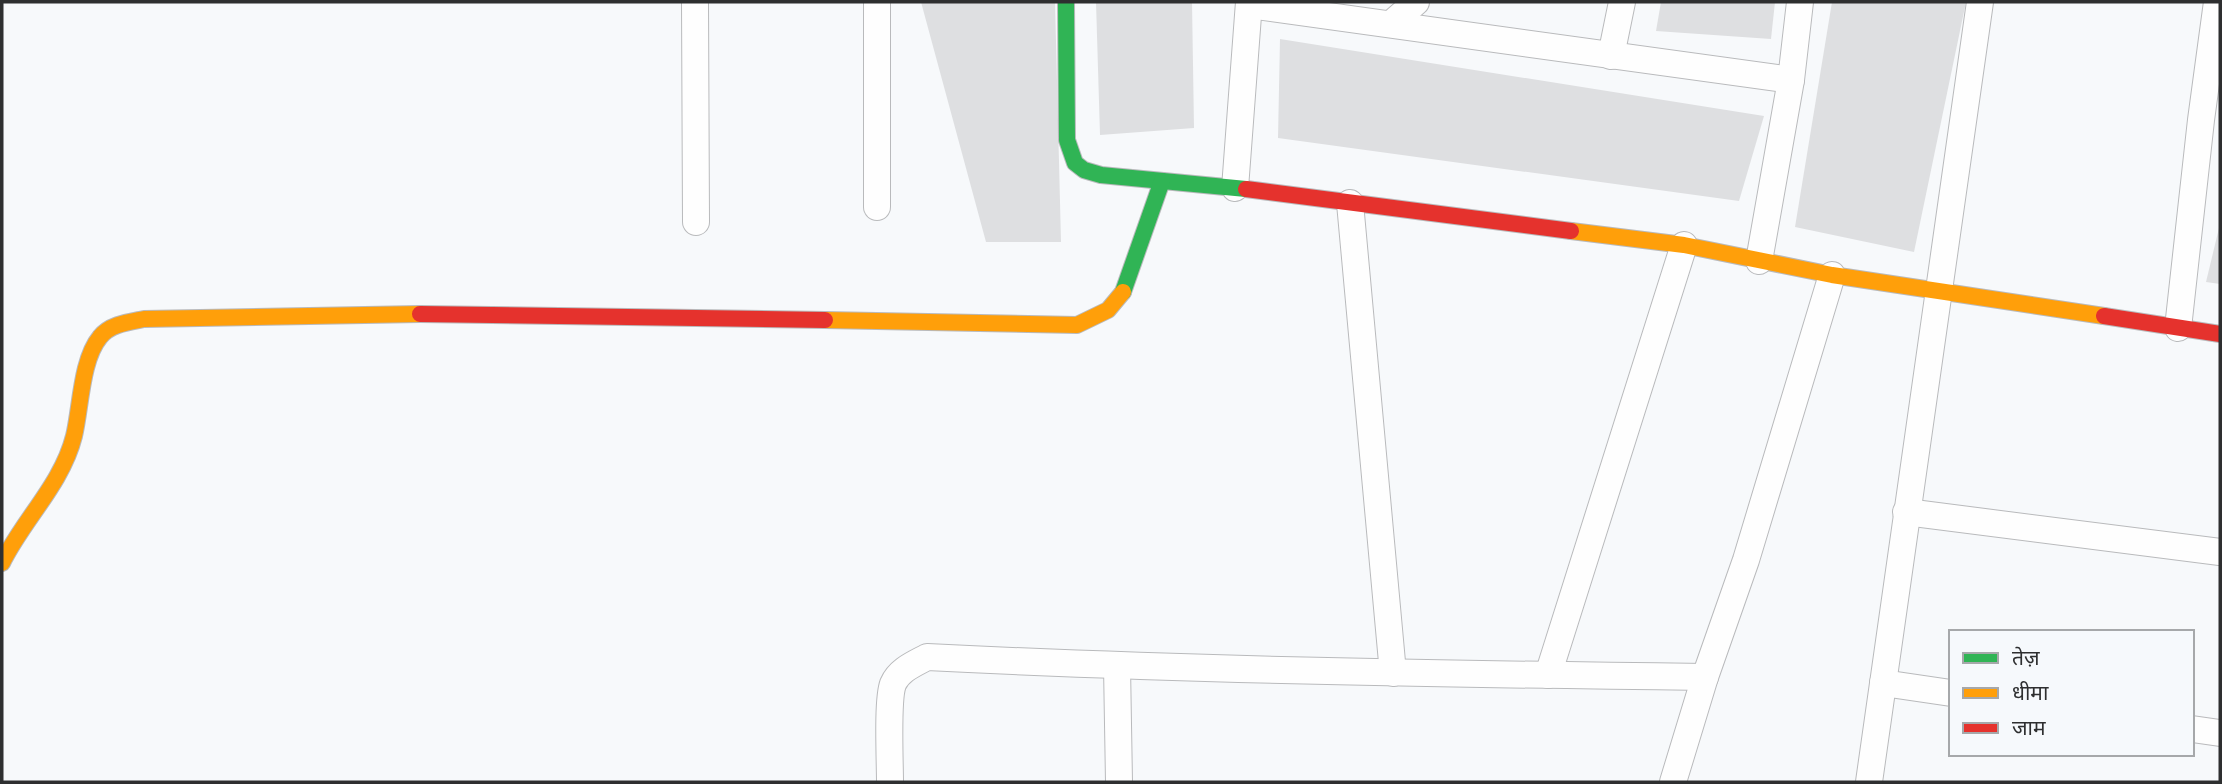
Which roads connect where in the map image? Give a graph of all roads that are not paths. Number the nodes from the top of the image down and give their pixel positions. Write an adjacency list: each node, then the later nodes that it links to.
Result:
1 (695, 2): 18 (street)
2 (877, 2): 17 (street)
3 (1066, 2): 14 (street)
4 (1416, 2): 10 (street)
5 (1622, 2): 11 (street)
6 (1800, 2): 12 (street)
7 (1980, 2): 22 (street)
8 (2217, 2): 13 (street)
9 (1249, 3): 10 (street); 15 (street)
10 (1391, 24): 11 (street)
11 (1611, 56): 12 (street)
12 (1791, 80): 20 (street)
13 (2210, 122): 23 (street)
14 (1162, 181): 15 (street); 27 (street)
15 (1235, 188): 16 (street)
16 (1350, 202): 19 (street); 29 (street)
17 (877, 206)
18 (696, 222)
19 (1684, 246): 20 (street); 30 (street)
20 (1759, 261): 21 (street)
21 (1832, 275): 22 (street); 31 (street)
22 (1940, 291): 23 (street); 25 (street)
23 (2178, 328): 24 (street)
24 (2220, 334)
25 (1906, 512): 26 (street); 32 (street)
26 (2220, 552)
27 (2, 563)
28 (1117, 666): 29 (street); 36 (street); 37 (street)
29 (1393, 673): 30 (street)
30 (1548, 675): 31 (street)
31 (1705, 677): 38 (street)
32 (1883, 683): 33 (street); 39 (street)
33 (1949, 693)
34 (2194, 729): 35 (street)
35 (2220, 733)
36 (890, 782)
37 (1119, 782)
38 (1672, 782)
39 (1869, 782)

